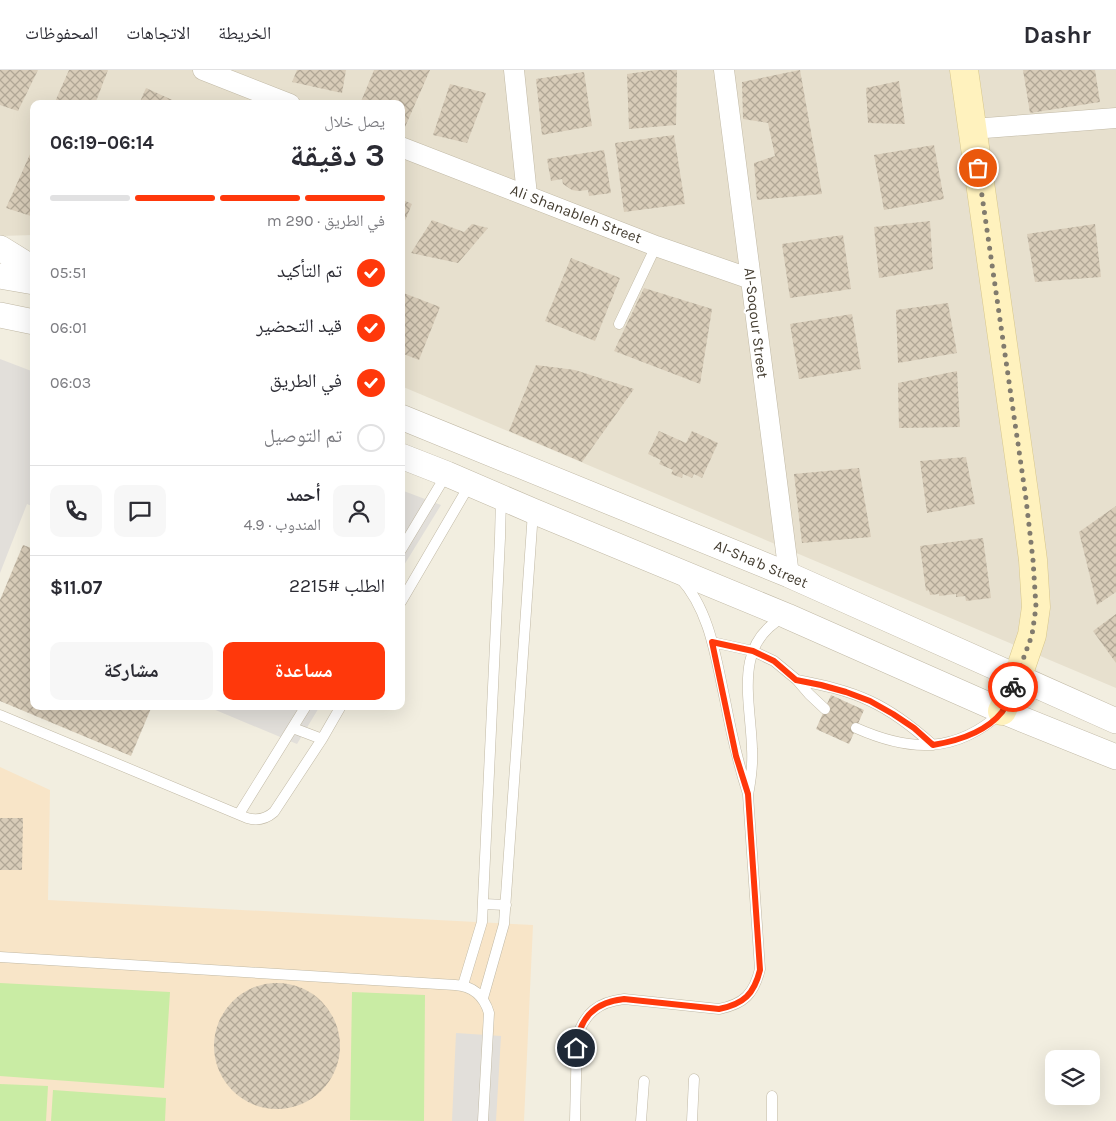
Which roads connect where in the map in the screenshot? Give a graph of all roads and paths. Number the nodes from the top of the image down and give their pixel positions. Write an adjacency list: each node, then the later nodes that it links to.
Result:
1 (203, 70): 5 (street)
2 (514, 70): 9 (street)
3 (724, 70): 14 (street, Al-Soqour Street)
4 (964, 70): 7 (main road)
5 (280, 100)
6 (1116, 118): 7 (street)
7 (972, 129): 32 (main road)
8 (405, 149): 9 (street, Ali Shanableh Street)
9 (527, 195): 10 (street, Ali Shanableh Street)
10 (656, 246): 14 (street, Ali Shanableh Street); 18 (lane)
11 (0, 248): 12 (street)
12 (30, 267)
13 (0, 276): 15 (street)
14 (751, 279): 27 (street, Al-Soqour Street)
15 (30, 281)
16 (0, 315): 17 (street)
17 (30, 321)
18 (619, 324)
19 (405, 419): 27 (street, Al-Sha'b Street)
20 (405, 458): 21 (street)
21 (447, 474): 22 (street); 25 (lane)
22 (470, 484): 23 (street); 28 (lane)
23 (501, 497): 24 (street); 47 (lane)
24 (533, 511): 26 (street); 48 (lane)
25 (405, 543)
26 (667, 565): 29 (street); 30 (lane)
27 (789, 575): 32 (street, Al-Sha'b Street)
28 (405, 595)
29 (787, 616): 31 (lane); 37 (street)
30 (712, 642): 31 (lane); 45 (lane)
31 (753, 651): 33 (lane); 45 (lane)
32 (1018, 676): 37 (main road); 39 (street, Al-Sha'b Street)
33 (796, 680): 34 (lane); 43 (lane)
34 (825, 709)
35 (304, 710): 40 (lane)
36 (339, 710): 42 (lane)
37 (1002, 711): 43 (lane); 44 (street)
38 (0, 715): 46 (lane)
39 (1116, 721)
40 (293, 728): 42 (lane); 46 (lane)
41 (856, 728): 43 (lane)
42 (322, 739): 46 (lane)
43 (933, 745)
44 (1116, 757)
45 (748, 794): 56 (lane)
46 (239, 814)
47 (482, 904): 48 (lane); 50 (lane)
48 (506, 905): 51 (lane)
49 (0, 957): 50 (lane)
50 (463, 985): 51 (lane)
51 (483, 998): 55 (lane)
52 (694, 1080): 58 (lane)
53 (644, 1081): 57 (lane)
54 (772, 1096): 59 (lane)
55 (483, 1121)
56 (575, 1121)
57 (641, 1121)
58 (692, 1121)
59 (772, 1121)

